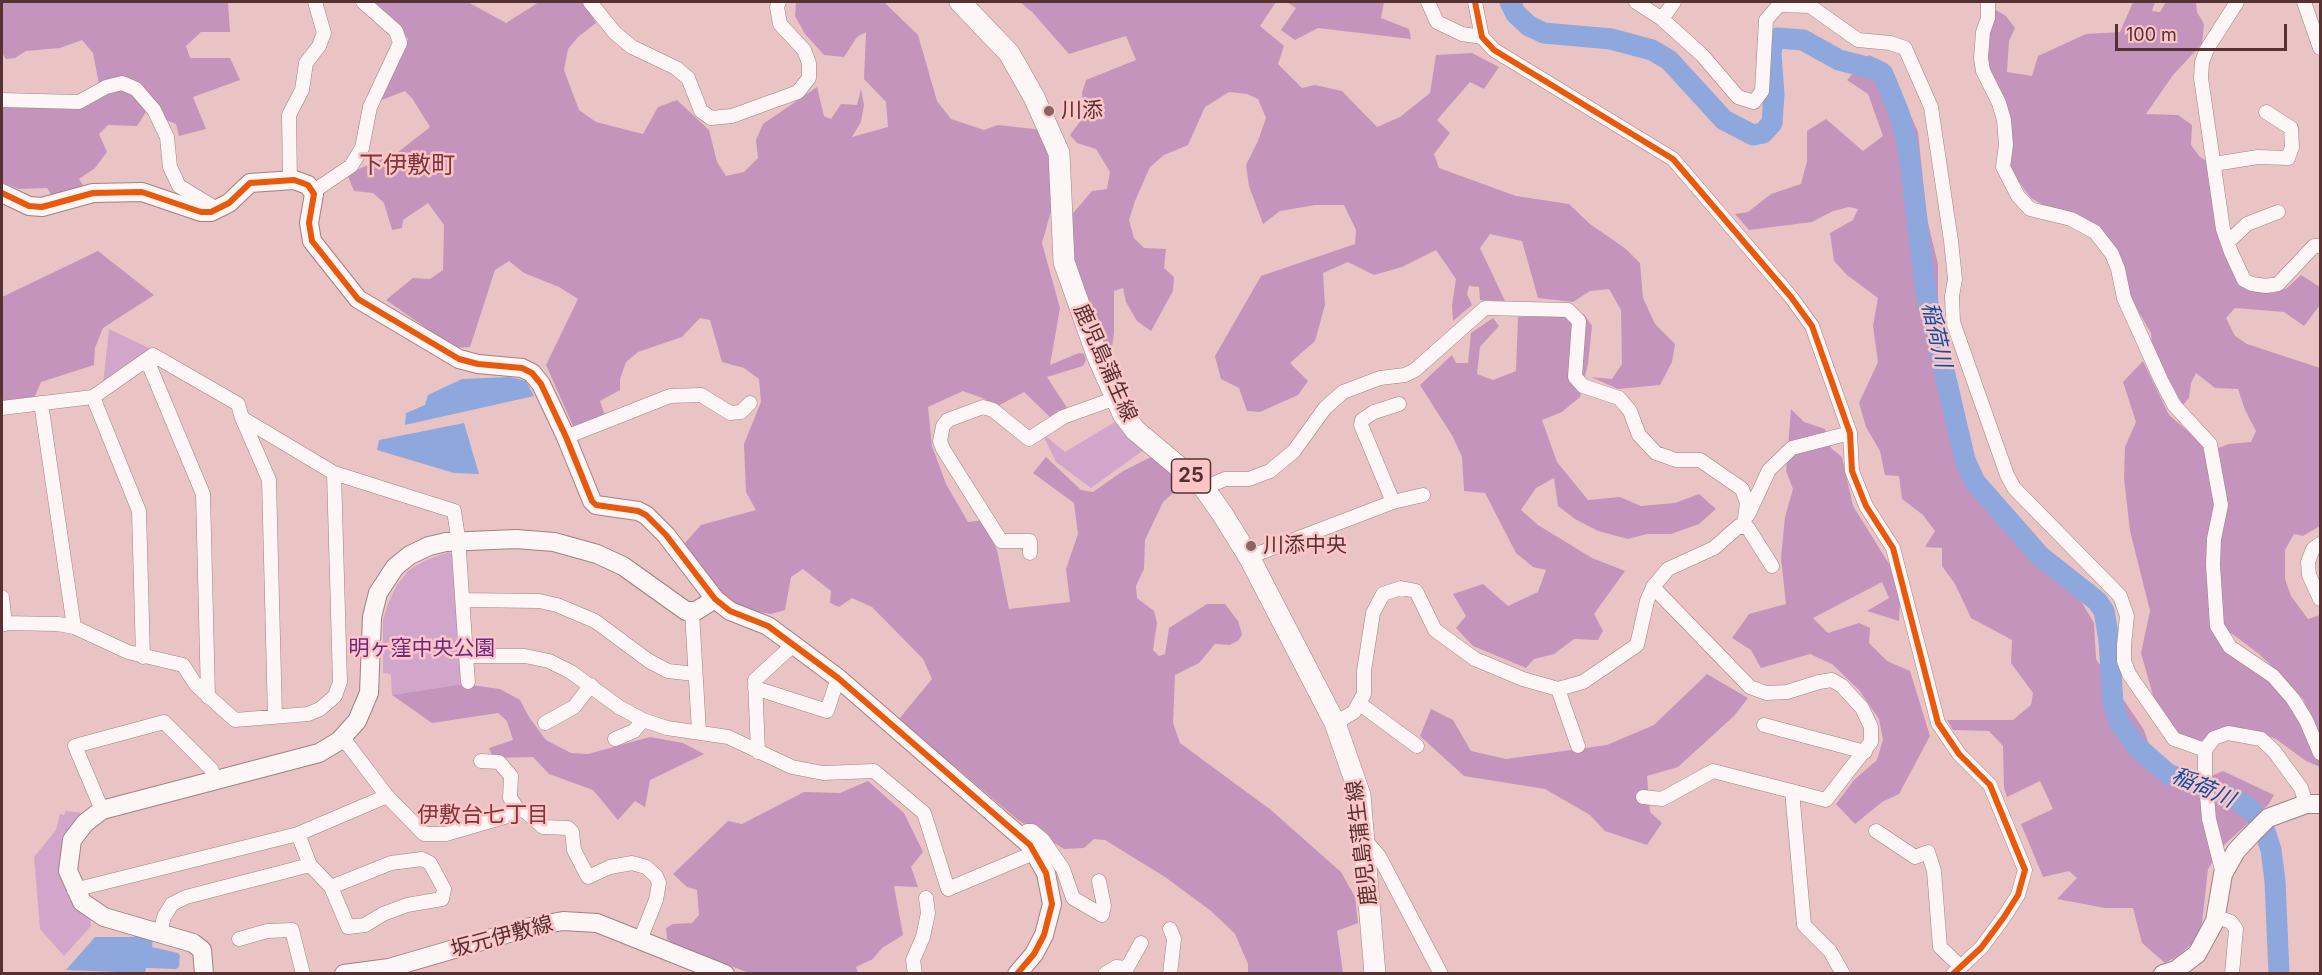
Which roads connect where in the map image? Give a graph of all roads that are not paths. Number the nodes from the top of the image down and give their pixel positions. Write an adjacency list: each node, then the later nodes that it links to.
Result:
1 (315, 2): 19 (street)
2 (363, 2): 20 (street)
3 (590, 2): 4 (street)
4 (779, 2)
5 (1428, 2): 14 (street)
6 (1475, 2): 14 (street)
7 (1636, 2): 13 (street)
8 (1674, 2): 13 (street)
9 (1988, 2): 78 (street)
10 (2237, 2): 18 (street)
11 (2304, 2): 15 (street)
12 (964, 3): 28 (main road, 鹿児島蒲生線 / 25)
13 (1662, 19): 75 (street)
14 (1482, 37): 34 (street)
15 (2320, 48)
16 (2, 100): 22 (street)
17 (2266, 112): 18 (street)
18 (2214, 164): 24 (street)
19 (290, 181): 20 (street); 22 (street)
20 (314, 191): 35 (street)
21 (2, 193): 22 (street)
22 (218, 210)
23 (2278, 212): 24 (street)
24 (2228, 242): 25 (street)
25 (2320, 246)
26 (147, 360): 27 (street); 33 (street); 63 (street)
27 (93, 397): 29 (street); 56 (street)
28 (1116, 398): 37 (main road, 鹿児島蒲生線 / 25); 43 (street)
29 (41, 403): 32 (street); 53 (street)
30 (750, 404): 35 (street)
31 (1399, 404): 39 (street)
32 (2, 408)
33 (242, 418): 36 (street); 65 (street)
34 (1850, 433): 40 (street); 104 (street)
35 (567, 437): 48 (street)
36 (334, 473): 41 (street); 65 (street)
37 (1204, 488): 40 (street); 44 (main road, 鹿児島蒲生線 / 25)
38 (1423, 495): 39 (street)
39 (1393, 502): 44 (street)
40 (1744, 525): 45 (street); 46 (street)
41 (459, 541): 50 (street); 51 (street); 71 (street)
42 (2320, 544): 49 (street)
43 (1030, 553)
44 (1249, 557): 68 (main road, 鹿児島蒲生線 / 25)
45 (1772, 566)
46 (1653, 587): 62 (street); 77 (street)
47 (2, 597): 52 (street)
48 (715, 599): 51 (street); 54 (street)
49 (2320, 599)
50 (463, 600): 55 (street); 57 (street)
51 (692, 612): 57 (street)
52 (3, 624): 53 (street)
53 (74, 627): 56 (street)
54 (793, 645): 58 (street); 61 (street)
55 (466, 656): 59 (street); 60 (street)
56 (143, 657): 63 (street)
57 (695, 674): 70 (street)
58 (838, 678): 61 (street); 89 (street)
59 (468, 682)
60 (591, 686): 66 (street); 67 (street)
61 (754, 688): 76 (street)
62 (1558, 689): 64 (street); 74 (street)
63 (208, 696): 65 (street)
64 (1360, 704): 68 (street); 73 (street)
65 (275, 717)
66 (643, 720): 70 (street); 72 (street)
67 (545, 723)
68 (1335, 723): 90 (main road, 鹿児島蒲生線 / 25)
69 (1764, 725): 77 (street)
70 (699, 732): 76 (street)
71 (343, 738): 80 (street); 82 (street)
72 (615, 739)
73 (1417, 746)
74 (1578, 746)
75 (2205, 750): 84 (street); 93 (street)
76 (758, 752): 91 (street)
77 (1865, 752): 81 (street)
78 (2320, 753)
79 (481, 761): 85 (street)
80 (216, 780): 86 (street); 86 (street)
81 (1792, 791): 83 (street); 115 (street)
82 (387, 796): 85 (street); 88 (street)
83 (1643, 797)
84 (2313, 804): 93 (street)
85 (518, 809): 102 (street)
86 (102, 810): 96 (street)
87 (1876, 831): 104 (street)
88 (298, 834): 92 (street); 96 (street)
89 (1022, 837): 91 (street); 94 (street)
90 (1365, 840): 113 (main road, 鹿児島蒲生線 / 25); 114 (street)
91 (1036, 852): 110 (street)
92 (310, 865): 95 (street); 100 (street)
93 (2223, 874): 98 (street)
94 (1099, 881)
95 (331, 887): 95 (street)
96 (74, 890): 100 (street)
97 (926, 898): 109 (street)
98 (2216, 916): 116 (street); 117 (street)
99 (1170, 929): 112 (street)
100 (160, 933): 105 (street)
101 (239, 939): 106 (street)
102 (640, 940): 107 (street, 坂元伊敷線); 108 (street, 坂元伊敷線)
103 (1141, 943): 111 (street)
104 (1956, 970)
105 (204, 974)
106 (303, 974)
107 (344, 974)
108 (725, 974)
109 (915, 974)
110 (1017, 974)
111 (1105, 974)
112 (1170, 974)
113 (1375, 974)
114 (1441, 974)
115 (1843, 974)
116 (2163, 974)
117 (2232, 974)

